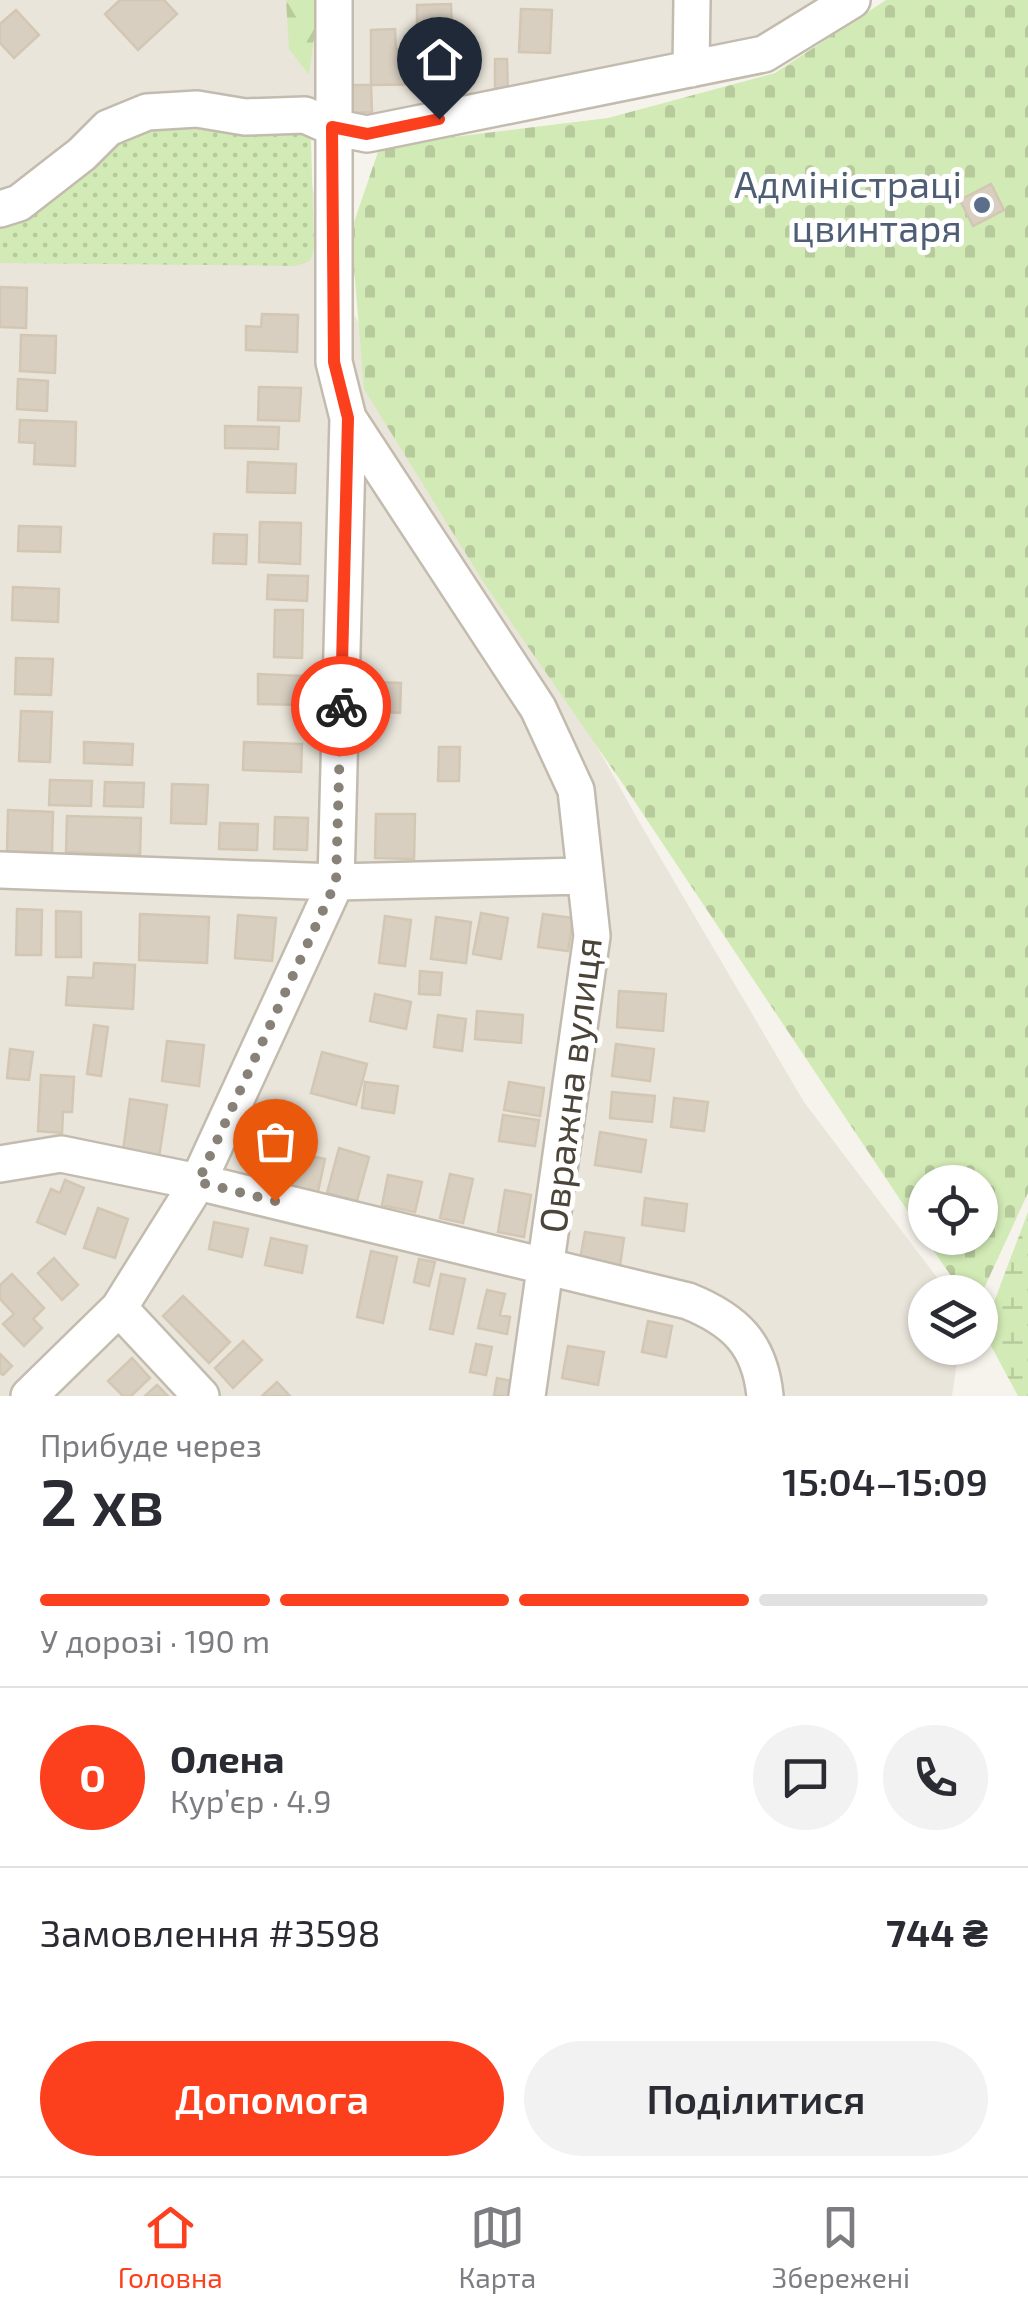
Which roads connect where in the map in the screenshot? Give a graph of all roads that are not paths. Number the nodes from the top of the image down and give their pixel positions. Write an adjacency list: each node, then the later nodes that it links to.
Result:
1 (334, 0): 5 (street)
2 (692, 0): 4 (street)
3 (852, 0): 4 (street)
4 (691, 69): 5 (street)
5 (332, 127): 6 (street); 7 (street)
6 (0, 210)
7 (348, 418): 9 (street, Овражна вулиця); 10 (street)
8 (0, 870): 10 (street)
9 (584, 876): 10 (street); 13 (street, Овражна вулиця)
10 (336, 882): 12 (street)
11 (0, 1164): 12 (street)
12 (198, 1182): 13 (street); 14 (street)
13 (547, 1268): 17 (street, Овражна вулиця); 18 (street)
14 (119, 1308): 15 (street); 16 (street)
15 (29, 1396)
16 (201, 1396)
17 (527, 1396)
18 (764, 1396)

